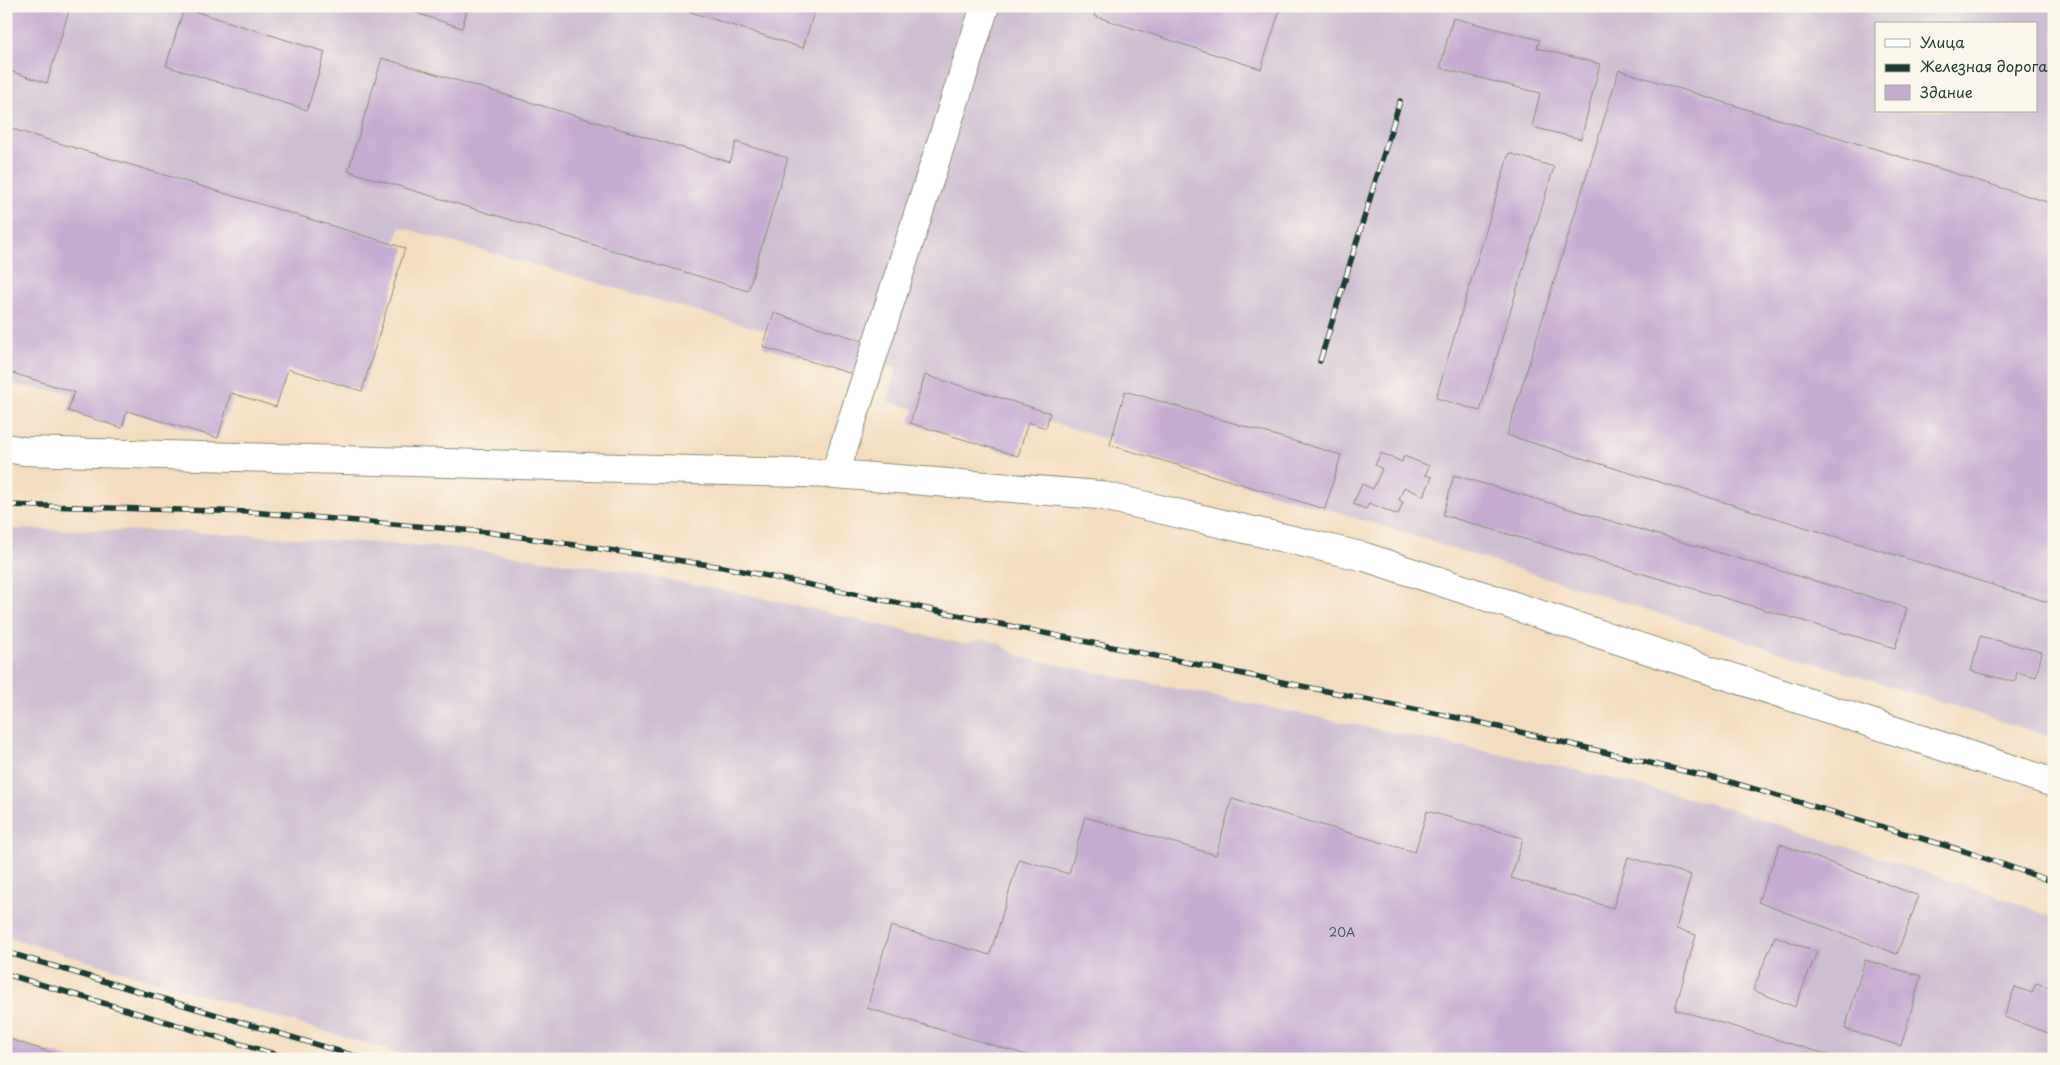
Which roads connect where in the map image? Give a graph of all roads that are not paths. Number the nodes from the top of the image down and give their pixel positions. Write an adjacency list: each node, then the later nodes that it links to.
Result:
1 (985, 6): 3 (lane)
2 (6, 448): 3 (lane)
3 (835, 474): 4 (lane)
4 (2054, 783)

